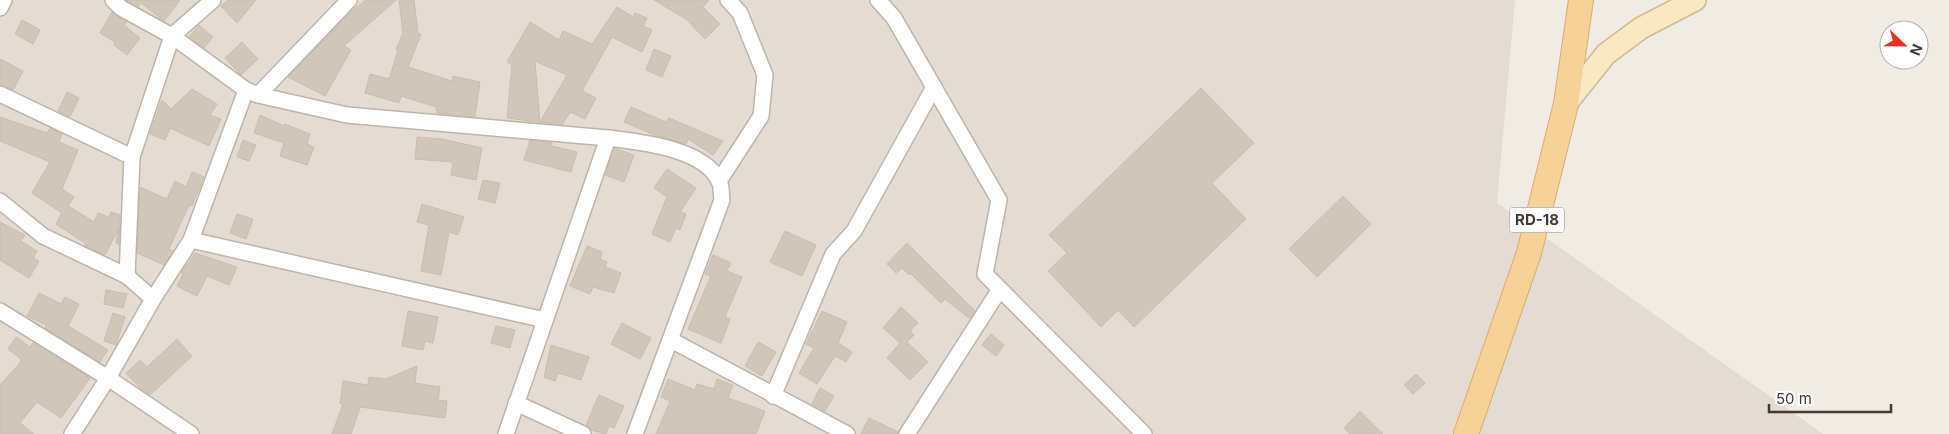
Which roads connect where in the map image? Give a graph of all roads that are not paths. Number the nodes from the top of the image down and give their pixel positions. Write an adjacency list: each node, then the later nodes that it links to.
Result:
1 (4, 0): 9 (street)
2 (114, 0): 10 (street)
3 (213, 0): 10 (street)
4 (349, 0): 12 (street)
5 (728, 0): 17 (street)
6 (878, 0): 11 (street)
7 (1582, 0): 14 (main road, RD-18)
8 (1695, 0): 14 (main road)
9 (0, 8)
10 (172, 36): 12 (street); 16 (street)
11 (934, 87): 21 (street); 27 (street)
12 (252, 92): 15 (street); 19 (street)
13 (0, 94): 16 (street)
14 (1566, 104): 37 (main road, RD-18)
15 (608, 138): 17 (street); 24 (street)
16 (132, 157): 20 (street)
17 (719, 181): 25 (street)
18 (0, 201): 20 (street)
19 (191, 240): 22 (street); 24 (street)
20 (128, 276): 22 (street)
21 (1000, 289): 29 (street); 36 (street)
22 (153, 299): 26 (street)
23 (0, 311): 26 (street)
24 (545, 320): 28 (street)
25 (671, 340): 27 (street); 34 (street)
26 (108, 378): 30 (street); 31 (street)
27 (773, 396): 35 (street)
28 (516, 403): 32 (street); 33 (street)
29 (1135, 431)
30 (72, 434)
31 (191, 434)
32 (506, 434)
33 (583, 434)
34 (635, 434)
35 (847, 434)
36 (907, 434)
37 (1466, 434)

